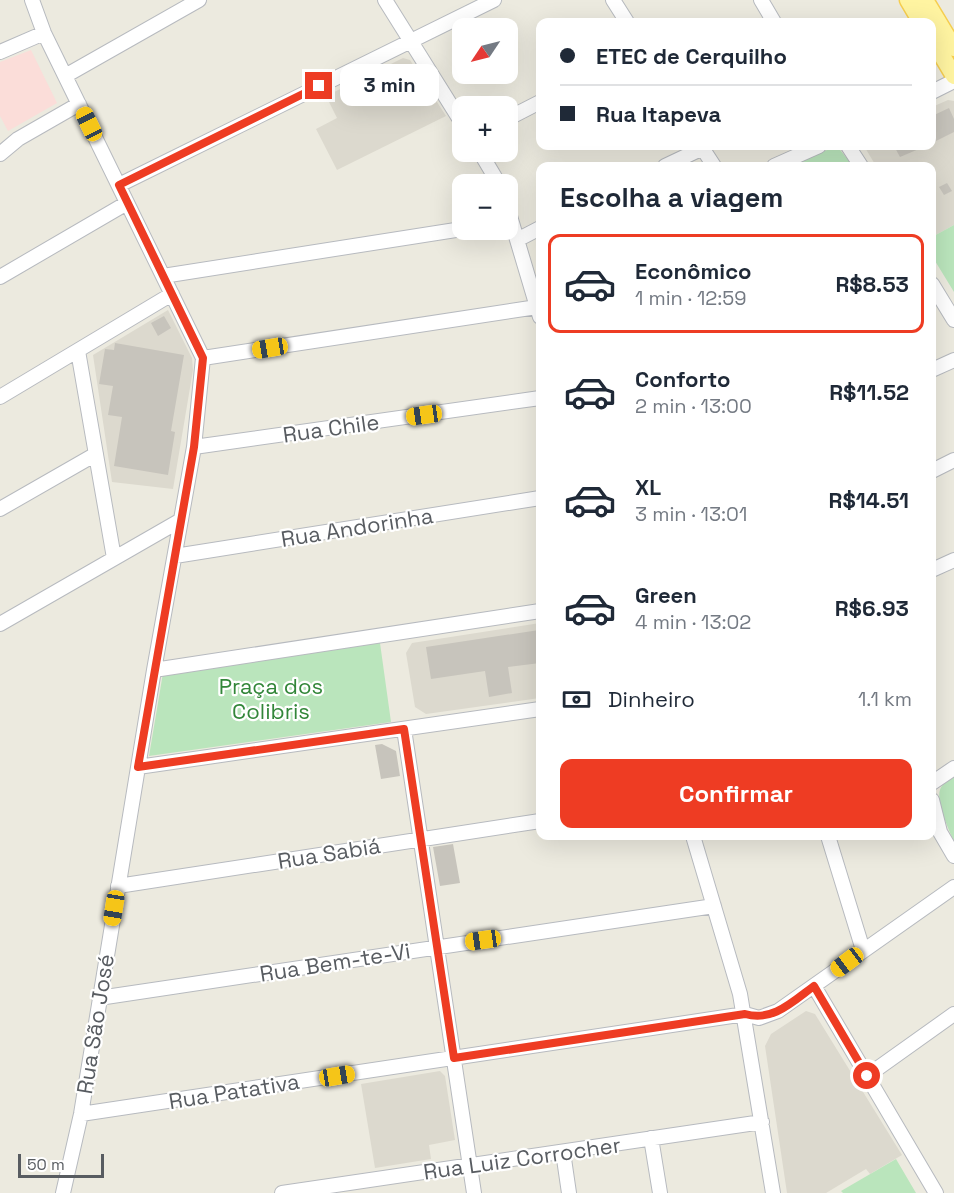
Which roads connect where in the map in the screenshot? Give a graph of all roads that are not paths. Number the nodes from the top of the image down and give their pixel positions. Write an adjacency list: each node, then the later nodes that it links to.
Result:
1 (32, 0): 14 (street)
2 (199, 0): 18 (street)
3 (385, 0): 15 (street)
4 (494, 0): 15 (street)
5 (613, 0): 9 (street)
6 (761, 0): 10 (street)
7 (908, 0): 11 (main road)
8 (925, 0): 12 (main road)
9 (624, 18)
10 (772, 18)
11 (919, 18)
12 (934, 18)
13 (936, 23): 16 (main road)
14 (44, 33): 17 (street); 18 (street)
15 (411, 41): 24 (street); 31 (street)
16 (945, 41): 19 (main road)
17 (0, 52)
18 (65, 76): 22 (street)
19 (954, 76)
20 (954, 81): 21 (street)
21 (936, 90)
22 (79, 104): 28 (street); 31 (street)
23 (536, 104): 25 (street)
24 (452, 107)
25 (518, 113)
26 (696, 150): 29 (street)
27 (810, 150): 30 (street)
28 (0, 154)
29 (673, 162)
30 (783, 162)
31 (119, 185): 32 (street)
32 (128, 203): 37 (street); 38 (street)
33 (536, 230): 35 (street)
34 (452, 231): 37 (street)
35 (518, 239)
36 (517, 240): 41 (street)
37 (163, 276): 40 (street)
38 (0, 277)
39 (936, 291): 43 (street)
40 (172, 294): 44 (street); 45 (street)
41 (536, 305)
42 (536, 312): 45 (street)
43 (954, 320)
44 (78, 351): 48 (street); 51 (street)
45 (203, 358): 50 (street, Rua São José)
46 (954, 360): 47 (street)
47 (936, 368)
48 (0, 397)
49 (536, 399): 50 (street, Rua Chile)
50 (194, 447): 56 (street, Rua São José)
51 (96, 454): 55 (street); 58 (street)
52 (954, 460): 53 (street)
53 (936, 469)
54 (536, 499): 57 (street, Rua Andorinha)
55 (0, 509)
56 (181, 520): 57 (street, Rua São José); 58 (street)
57 (175, 556): 63 (street, Rua São José)
58 (114, 558): 62 (street)
59 (954, 560): 60 (street)
60 (936, 568)
61 (536, 612): 63 (street)
62 (0, 624)
63 (154, 669): 66 (street, Rua São José)
64 (536, 710): 65 (street)
65 (404, 729): 66 (street); 71 (street)
66 (138, 767): 75 (street, Rua São José)
67 (954, 768): 68 (street)
68 (936, 780)
69 (936, 816): 74 (street)
70 (536, 821): 71 (street, Rua Sabiá)
71 (420, 839): 75 (street, Rua Sabiá); 78 (street)
72 (694, 840): 77 (street)
73 (829, 840): 79 (street)
74 (954, 856)
75 (118, 886): 81 (street, Rua São José)
76 (954, 887): 79 (street, Rua Patativa)
77 (714, 906): 78 (street, Rua Bem-te-Vi); 82 (street)
78 (437, 947): 81 (street, Rua Bem-te-Vi); 84 (street)
79 (863, 950): 80 (street, Rua Patativa)
80 (814, 986): 82 (street, Rua Patativa); 85 (street)
81 (99, 998): 86 (street, Rua São José)
82 (745, 1014): 84 (street, Rua Patativa); 87 (street)
83 (954, 1014): 85 (street)
84 (454, 1058): 86 (street, Rua Patativa); 90 (street)
85 (867, 1076): 98 (street)
86 (81, 1114): 92 (street, Rua São José)
87 (762, 1122): 88 (street, Rua Luiz Corrocher); 97 (street)
88 (651, 1138): 89 (street, Rua Luiz Corrocher); 96 (street)
89 (563, 1152): 90 (street, Rua Luiz Corrocher); 95 (street)
90 (470, 1165): 91 (street, Rua Luiz Corrocher); 94 (street)
91 (359, 1187): 93 (street, Rua Luiz Corrocher)
92 (63, 1193)
93 (282, 1193)
94 (474, 1193)
95 (569, 1193)
96 (660, 1193)
97 (773, 1193)
98 (936, 1193)

